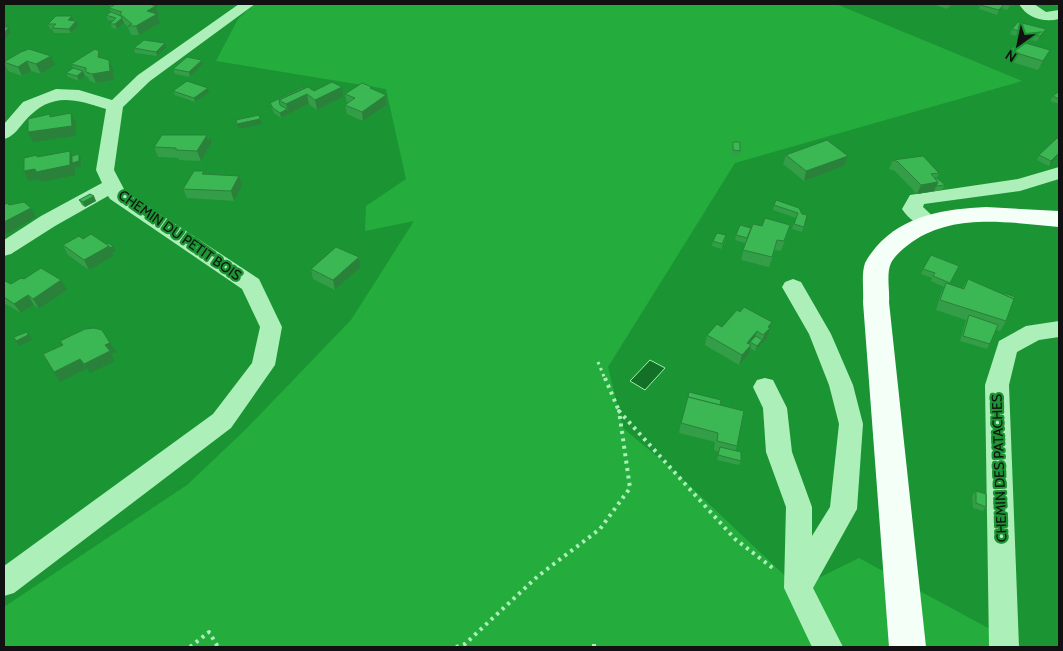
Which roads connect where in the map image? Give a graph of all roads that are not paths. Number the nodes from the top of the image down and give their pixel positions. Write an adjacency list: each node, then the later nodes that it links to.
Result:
1 (248, 4): 4 (street)
2 (1026, 4): 3 (street)
3 (1059, 14)
4 (115, 106): 5 (street); 7 (street, CHEMIN DU PETIT BOIS)
5 (4, 134)
6 (1059, 174): 9 (street)
7 (113, 185): 10 (street); 14 (street, CHEMIN DU PETIT BOIS)
8 (1059, 219): 9 (main road)
9 (929, 222): 17 (main road)
10 (4, 249)
11 (793, 287): 15 (street)
12 (1059, 329): 18 (street, CHEMIN DES PATACHES)
13 (765, 387): 15 (street)
14 (4, 583)
15 (798, 588): 16 (street)
16 (828, 647)
17 (907, 647)
18 (1004, 647)

